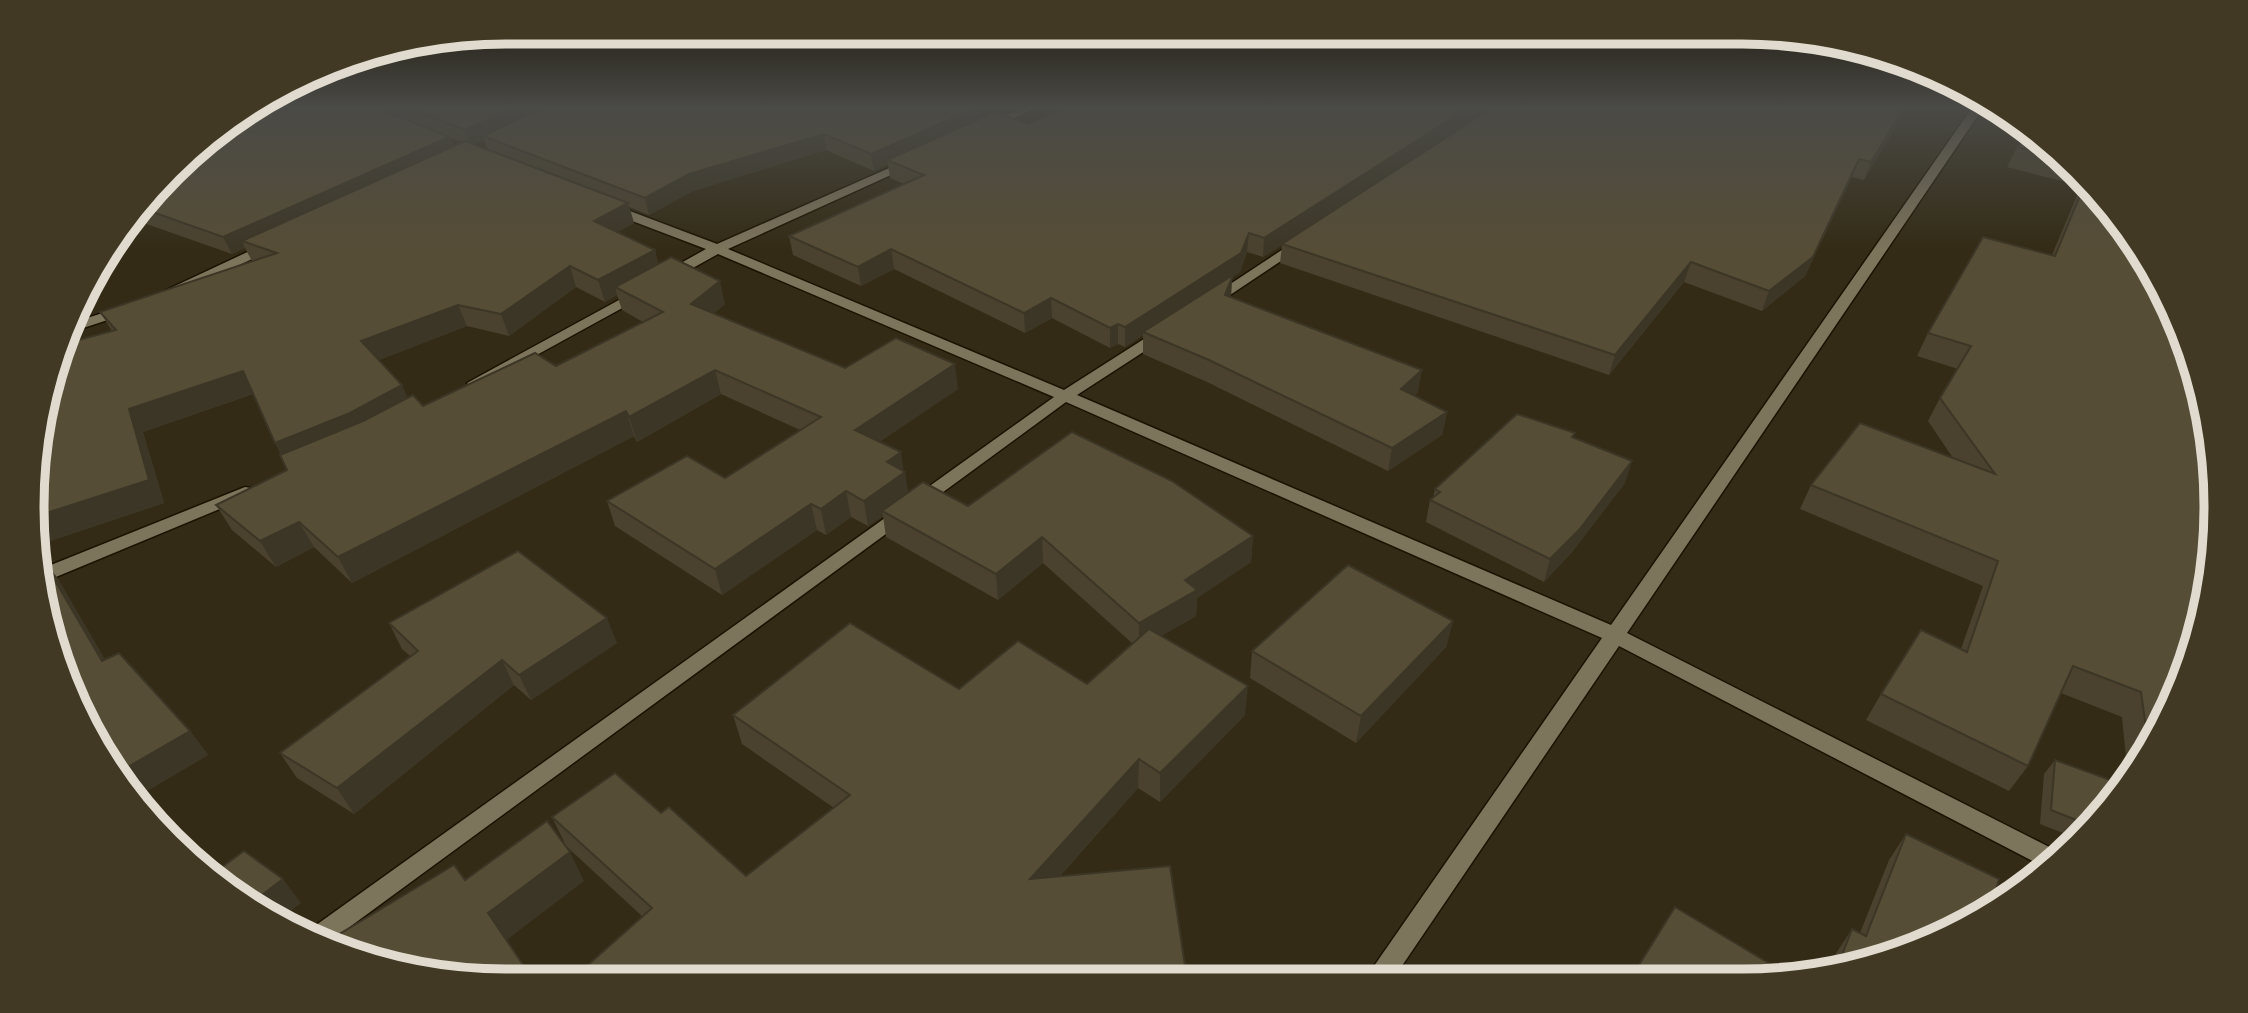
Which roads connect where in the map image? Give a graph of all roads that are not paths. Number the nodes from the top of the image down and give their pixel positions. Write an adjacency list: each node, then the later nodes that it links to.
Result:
1 (1945, 155): 12 (street)
2 (917, 159): 6 (street)
3 (600, 204): 6 (street)
4 (1320, 230): 9 (street)
5 (286, 238): 7 (street)
6 (717, 249): 8 (street); 9 (street)
7 (81, 325)
8 (465, 388)
9 (1065, 396): 12 (street); 14 (street)
10 (254, 489): 11 (street)
11 (49, 573)
12 (1614, 635): 13 (street); 15 (street)
13 (2044, 856)
14 (324, 932)
15 (1385, 969)

